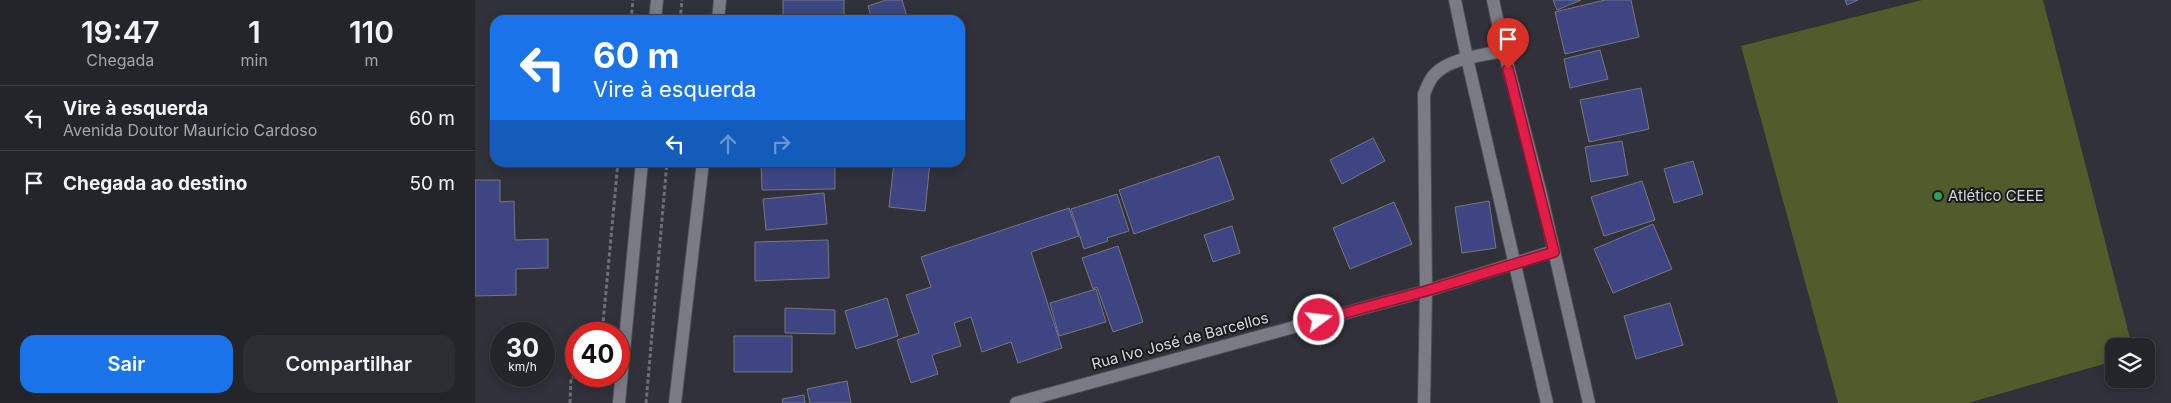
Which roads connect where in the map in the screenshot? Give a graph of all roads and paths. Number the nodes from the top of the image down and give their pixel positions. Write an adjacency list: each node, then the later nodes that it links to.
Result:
1 (633, 0): 7 (path)
2 (657, 0): 8 (street)
3 (682, 0): 9 (path)
4 (720, 0): 10 (street)
5 (1455, 0): 12 (street)
6 (1493, 0): 11 (street)
7 (632, 15)
8 (656, 15)
9 (680, 15)
10 (718, 15)
11 (1503, 51): 12 (street); 17 (street)
12 (1467, 58): 18 (street); 19 (street)
13 (618, 167): 20 (path)
14 (641, 167): 23 (street)
15 (667, 167): 24 (path)
16 (702, 167): 25 (street)
17 (1554, 252): 18 (street, Rua Ivo José de Barcellos); 29 (street)
18 (1515, 263): 19 (street, Rua Ivo José de Barcellos); 28 (street)
19 (1426, 291): 26 (street, Rua Ivo José de Barcellos); 27 (street)
20 (603, 322)
21 (571, 387): 22 (path)
22 (570, 403)
23 (619, 403)
24 (645, 403)
25 (675, 403)
26 (1016, 403)
27 (1424, 403)
28 (1547, 403)
29 (1589, 403)

